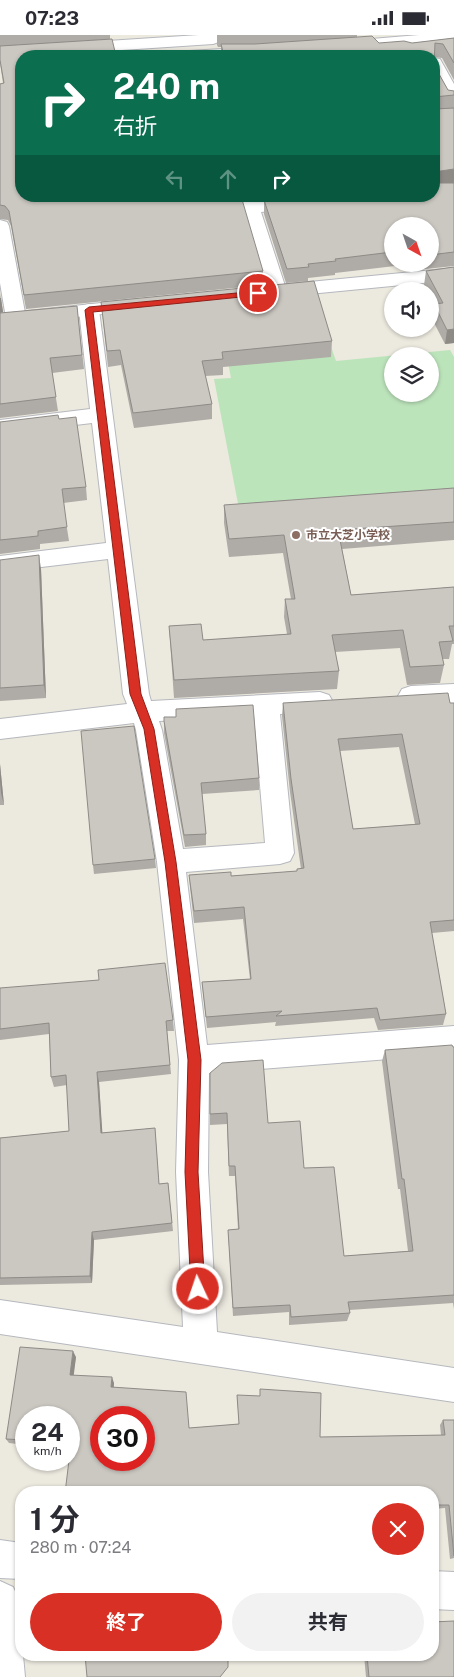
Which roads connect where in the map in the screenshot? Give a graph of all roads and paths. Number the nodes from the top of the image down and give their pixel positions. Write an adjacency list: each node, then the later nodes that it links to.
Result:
1 (454, 37): 3 (street)
2 (226, 38): 5 (street)
3 (420, 41): 4 (street); 6 (street)
4 (353, 45)
5 (45, 50)
6 (426, 50)
7 (15, 52): 8 (street)
8 (0, 53)
9 (15, 68): 10 (street)
10 (0, 69)
11 (440, 79): 12 (street)
12 (452, 110)
13 (249, 202): 16 (street)
14 (1, 233): 20 (street)
15 (454, 275): 16 (street)
16 (277, 291): 17 (street)
17 (257, 293)
18 (158, 303): 19 (street)
19 (89, 310): 20 (street); 21 (street)
20 (8, 319)
21 (100, 415): 22 (street); 23 (street)
22 (0, 427)
23 (117, 550): 24 (street); 29 (street)
24 (0, 564)
25 (454, 694): 26 (street)
26 (385, 698)
27 (345, 700): 28 (street)
28 (266, 705): 29 (street); 31 (street)
29 (141, 713): 30 (street); 31 (street)
30 (0, 729)
31 (171, 862): 33 (street)
32 (454, 1041): 33 (street)
33 (194, 1060): 35 (street)
34 (0, 1317): 35 (street)
35 (201, 1348): 36 (street)
36 (454, 1385)
37 (0, 1559): 38 (street)
38 (15, 1560)
39 (439, 1590): 40 (street)
40 (454, 1591)
41 (0, 1600): 42 (street)
42 (6, 1677)

